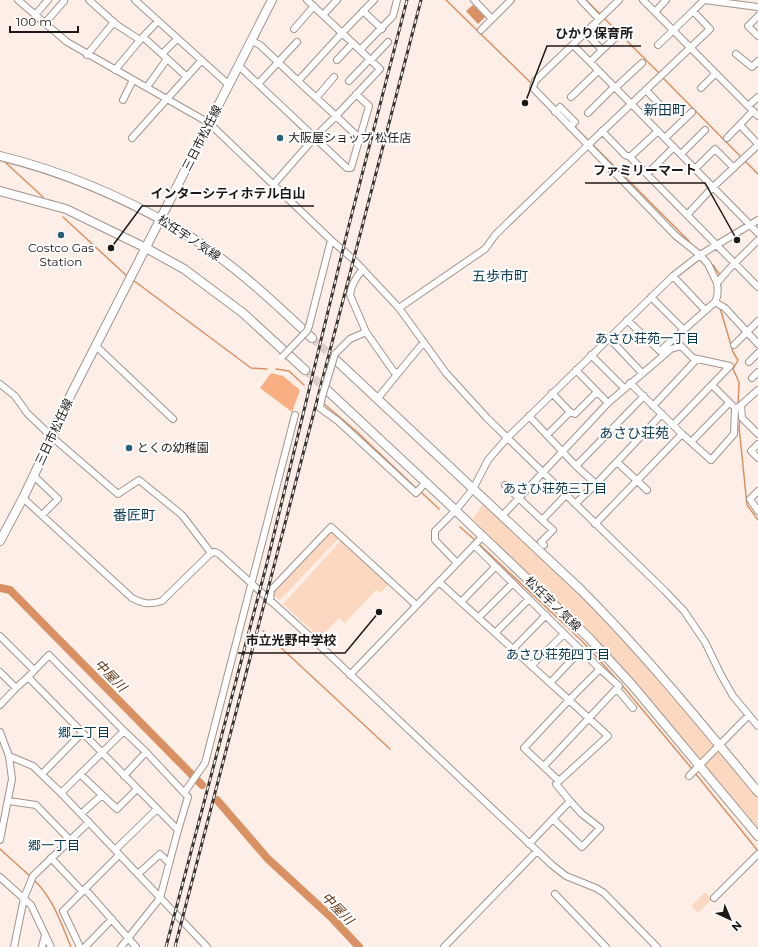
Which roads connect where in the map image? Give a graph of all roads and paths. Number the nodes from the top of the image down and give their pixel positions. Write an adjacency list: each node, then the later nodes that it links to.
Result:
1 (18, 0): 22 (street)
2 (48, 0): 22 (street)
3 (89, 0): 28 (street)
4 (135, 0): 27 (street)
5 (272, 0): 40 (main road, 三日市松任線)
6 (307, 0): 17 (street)
7 (337, 0): 23 (street)
8 (374, 0): 19 (street)
9 (397, 0): 31 (street)
10 (474, 0): 26 (street)
11 (511, 0): 26 (street)
12 (581, 0): 25 (street)
13 (619, 0): 25 (street)
14 (643, 0): 21 (street)
15 (666, 0): 21 (street)
16 (64, 2): 29 (street)
17 (314, 6): 23 (street); 30 (street)
18 (758, 7): 20 (street)
19 (364, 11): 31 (street); 35 (street)
20 (693, 11): 33 (street); 46 (street)
21 (654, 12): 33 (street)
22 (35, 15): 29 (street)
23 (323, 15): 35 (street)
24 (758, 16): 36 (street)
25 (601, 17): 34 (street)
26 (492, 19): 32 (street)
27 (158, 21): 38 (street); 39 (street)
28 (114, 22): 38 (street); 49 (street)
29 (45, 24): 49 (street)
30 (294, 29)
31 (382, 29): 47 (street)
32 (481, 30)
33 (673, 31): 45 (street); 46 (street)
34 (586, 32): 44 (street); 48 (street)
35 (342, 33): 43 (street); 67 (street)
36 (758, 36)
37 (616, 37): 48 (street)
38 (142, 38): 50 (street); 61 (street)
39 (177, 39): 50 (street); 55 (street)
40 (252, 41): 57 (street); 60 (main road, 三日市松任線)
41 (297, 42): 57 (street)
42 (388, 42): 54 (street)
43 (353, 43): 47 (street); 53 (street)
44 (573, 45): 58 (street); 98 (street)
45 (658, 45)
46 (689, 48): 63 (street); 74 (street)
47 (360, 50): 54 (street)
48 (602, 50): 58 (street)
49 (87, 54): 61 (street)
50 (162, 54): 52 (street)
51 (736, 54): 56 (street)
52 (167, 59): 64 (street); 71 (street)
53 (337, 60)
54 (370, 60): 68 (street); 75 (street)
55 (201, 61): 64 (street); 70 (street)
56 (758, 61)
57 (278, 62): 67 (street); 69 (street)
58 (590, 62): 62 (street)
59 (642, 63): 72 (street)
60 (239, 66): 69 (street); 70 (main road, 三日市松任線)
61 (115, 70): 66 (street)
62 (598, 71): 72 (street); 76 (street)
63 (715, 74): 73 (street); 83 (street)
64 (187, 77): 79 (street)
65 (334, 78): 78 (street)
66 (133, 80): 71 (street); 80 (street)
67 (298, 81): 78 (street)
68 (349, 81)
69 (258, 84): 93 (street)
70 (229, 85): 88 (main road, 三日市松任線)
71 (147, 87): 79 (street)
72 (615, 87): 81 (street); 85 (street)
73 (701, 88)
74 (646, 90): 81 (street); 82 (street)
75 (356, 94): 87 (street); 95 (street)
76 (571, 97)
77 (758, 97): 83 (street)
78 (316, 98): 87 (street)
79 (168, 99): 88 (street); 94 (street)
80 (123, 100)
81 (631, 104): 91 (street); 92 (street)
82 (662, 106)
83 (748, 106): 86 (street)
84 (692, 112): 96 (street)
85 (588, 113)
86 (756, 114): 89 (street)
87 (336, 116): 93 (street); 95 (street)
88 (209, 123): 107 (street); 111 (main road, 三日市松任線)
89 (740, 125): 97 (street); 99 (street)
90 (706, 130): 101 (street)
91 (602, 131): 98 (street); 103 (street)
92 (658, 131): 96 (street); 103 (street)
93 (315, 137): 95 (street); 107 (street)
94 (132, 138)
95 (359, 138)
96 (665, 138): 100 (street)
97 (727, 138)
98 (590, 144): 119 (street); 127 (street)
99 (758, 146): 104 (street)
100 (674, 147): 101 (street); 106 (street)
101 (681, 154): 105 (street)
102 (0, 156): 111 (main road, 松任宇ノ気線)
103 (630, 157): 106 (street)
104 (734, 168): 105 (street); 108 (street)
105 (695, 169): 108 (street)
106 (646, 174): 110 (street)
107 (273, 185): 115 (street)
108 (712, 188): 110 (street); 113 (street)
109 (0, 190): 118 (main road)
110 (687, 215): 117 (street)
111 (161, 220): 118 (main road, 三日市松任線); 134 (main road, 松任宇ノ気線)
112 (758, 220): 113 (street)
113 (749, 226): 114 (street); 117 (street)
114 (758, 233)
115 (331, 240): 121 (street); 144 (street, bridge)
116 (758, 240): 120 (street)
117 (716, 244): 119 (street); 120 (street)
118 (146, 248): 140 (main road, 三日市松任線); 148 (main road)
119 (700, 255): 122 (street); 123 (street)
120 (734, 263): 123 (street); 124 (street)
121 (363, 269): 127 (street); 133 (street)
122 (673, 276): 125 (street); 128 (street)
123 (718, 283): 126 (street)
124 (758, 287)
125 (651, 297): 129 (street); 131 (street)
126 (718, 304): 128 (street); 132 (street)
127 (399, 308): 137 (street)
128 (705, 310): 131 (street)
129 (627, 320): 135 (street); 136 (street)
130 (758, 321): 132 (street)
131 (684, 330): 136 (street)
132 (746, 331): 138 (street); 139 (street)
133 (366, 332): 145 (street); 150 (street)
134 (312, 338)
135 (609, 338): 143 (street); 152 (street)
136 (674, 339): 141 (street)
137 (424, 342): 150 (street); 178 (street)
138 (758, 344)
139 (734, 345)
140 (96, 346): 172 (street); 177 (main road, 三日市松任線)
141 (681, 346): 146 (street); 152 (street)
142 (758, 353): 147 (street)
143 (591, 355): 149 (street); 157 (street)
144 (282, 357)
145 (336, 357): 163 (main road); 188 (street, bridge)
146 (697, 359): 156 (street); 166 (street)
147 (749, 362)
148 (305, 370)
149 (576, 370): 160 (street); 161 (street)
150 (399, 372): 163 (street)
151 (758, 372): 153 (street)
152 (642, 373): 154 (street)
153 (752, 378)
154 (630, 383): 157 (street); 162 (street)
155 (0, 384): 177 (street)
156 (712, 385): 165 (street); 173 (street)
157 (624, 388): 164 (street)
158 (758, 390): 167 (street)
159 (328, 391): 188 (main road, 松任宇ノ気線)
160 (597, 392): 164 (street); 168 (street)
161 (552, 393): 168 (street); 171 (street)
162 (644, 396): 166 (street); 184 (street)
163 (378, 398): 191 (main road)
164 (608, 403): 181 (street)
165 (729, 403): 167 (street); 179 (street)
166 (653, 406): 170 (street)
167 (738, 407): 175 (street); 179 (street)
168 (570, 412): 176 (street)
169 (295, 414): 213 (street)
170 (662, 414): 173 (street); 183 (street)
171 (529, 416): 176 (street); 178 (street)
172 (173, 419)
173 (673, 425): 174 (street)
174 (682, 434): 179 (street); 187 (street)
175 (758, 434)
176 (547, 435): 181 (street)
177 (52, 437): 186 (main road, 三日市松任線); 208 (street)
178 (507, 438): 185 (street); 191 (street)
179 (691, 442)
180 (758, 444): 182 (street)
181 (562, 451): 184 (street); 185 (street)
182 (758, 458)
183 (617, 462): 187 (street); 189 (street)
184 (576, 466): 189 (street)
185 (542, 473): 194 (street); 196 (street)
186 (34, 476): 195 (main road, 三日市松任線); 200 (street)
187 (637, 480): 192 (street); 203 (street)
188 (426, 482): 198 (main road, 松任宇ノ気線)
189 (596, 484): 197 (street)
190 (505, 485): 196 (street)
191 (473, 489): 198 (street); 201 (main road)
192 (647, 490)
193 (758, 491): 199 (street)
194 (566, 495): 197 (street); 202 (street)
195 (23, 498): 200 (street); 205 (main road, 三日市松任線)
196 (518, 499): 201 (street); 202 (street)
197 (575, 504): 203 (street)
198 (456, 510): 204 (main road, 松任宇ノ気線); 209 (street)
199 (758, 511)
200 (42, 515): 208 (street)
201 (502, 516): 243 (main road)
202 (542, 520): 207 (street)
203 (595, 524): 237 (street)
204 (483, 536): 206 (street); 248 (main road, 松任宇ノ気線)
205 (0, 541)
206 (474, 545): 209 (street); 210 (street)
207 (544, 545)
208 (211, 553): 213 (street)
209 (457, 563): 211 (street)
210 (495, 567): 212 (street); 216 (street)
211 (439, 582): 216 (street); 217 (street)
212 (513, 583): 214 (street); 219 (street)
213 (252, 584): 215 (street); 256 (street)
214 (529, 599): 218 (street); 220 (street)
215 (270, 601): 217 (street); 229 (street)
216 (461, 602): 219 (street)
217 (416, 605): 229 (street)
218 (546, 616): 221 (street); 223 (street)
219 (478, 618): 220 (street)
220 (495, 633): 223 (street)
221 (564, 634): 224 (street); 225 (street)
222 (0, 636): 227 (street)
223 (513, 649): 225 (street)
224 (581, 650): 226 (street); 231 (street)
225 (531, 666): 231 (street)
226 (600, 669): 233 (street); 234 (street)
227 (34, 670): 230 (street); 240 (street)
228 (0, 672): 232 (street)
229 (350, 675): 269 (street)
230 (28, 677): 232 (street); 242 (street)
231 (550, 683): 234 (street)
232 (16, 688): 235 (street)
233 (616, 689): 236 (street); 238 (street)
234 (569, 700): 238 (street); 247 (street)
235 (0, 705)
236 (633, 708)
237 (748, 716): 239 (street); 243 (street)
238 (589, 718): 247 (street); 252 (street)
239 (758, 726)
240 (124, 731): 244 (street); 245 (street)
241 (0, 732): 246 (street)
242 (82, 733): 245 (street); 249 (street)
243 (719, 745): 248 (street); 254 (main road)
244 (146, 752): 251 (street); 256 (street)
245 (101, 753): 250 (street); 251 (street)
246 (9, 756): 249 (street); 258 (street)
247 (544, 766): 252 (street)
248 (694, 771): 266 (main road, 松任宇ノ気線)
249 (42, 774): 255 (street)
250 (80, 774): 255 (street); 257 (street)
251 (124, 776): 253 (street)
252 (559, 781): 259 (street)
253 (137, 789): 257 (street); 260 (street)
254 (758, 792)
255 (61, 793): 261 (street)
256 (184, 793): 265 (street)
257 (102, 795): 261 (street)
258 (9, 801): 264 (street); 268 (street)
259 (570, 801): 262 (street); 262 (street)
260 (157, 809): 265 (street); 271 (street)
261 (81, 814): 263 (street)
262 (553, 819): 269 (street)
263 (89, 822): 268 (street); 271 (street)
264 (1, 826): 267 (street)
265 (178, 830): 274 (street)
266 (758, 836)
267 (0, 840)
268 (70, 840): 273 (street)
269 (530, 844): 270 (street)
270 (537, 851): 293 (street); 295 (street)
271 (117, 853): 275 (street); 277 (street)
272 (758, 854): 281 (street)
273 (52, 858): 277 (street); 279 (street)
274 (169, 863): 275 (street); 280 (street)
275 (138, 874): 280 (street)
276 (0, 877): 279 (street)
277 (83, 890): 282 (street); 288 (street)
278 (555, 894): 294 (street)
279 (24, 898): 283 (street); 285 (street)
280 (160, 898): 284 (street); 292 (street)
281 (714, 898)
282 (112, 919): 284 (street); 289 (street)
283 (45, 935): 286 (street); 287 (street)
284 (128, 937): 290 (street); 291 (street)
285 (14, 947)
286 (42, 947)
287 (51, 947)
288 (80, 947)
289 (86, 947)
290 (121, 947)
291 (136, 947)
292 (207, 947)
293 (444, 947)
294 (606, 947)
295 (657, 947)

